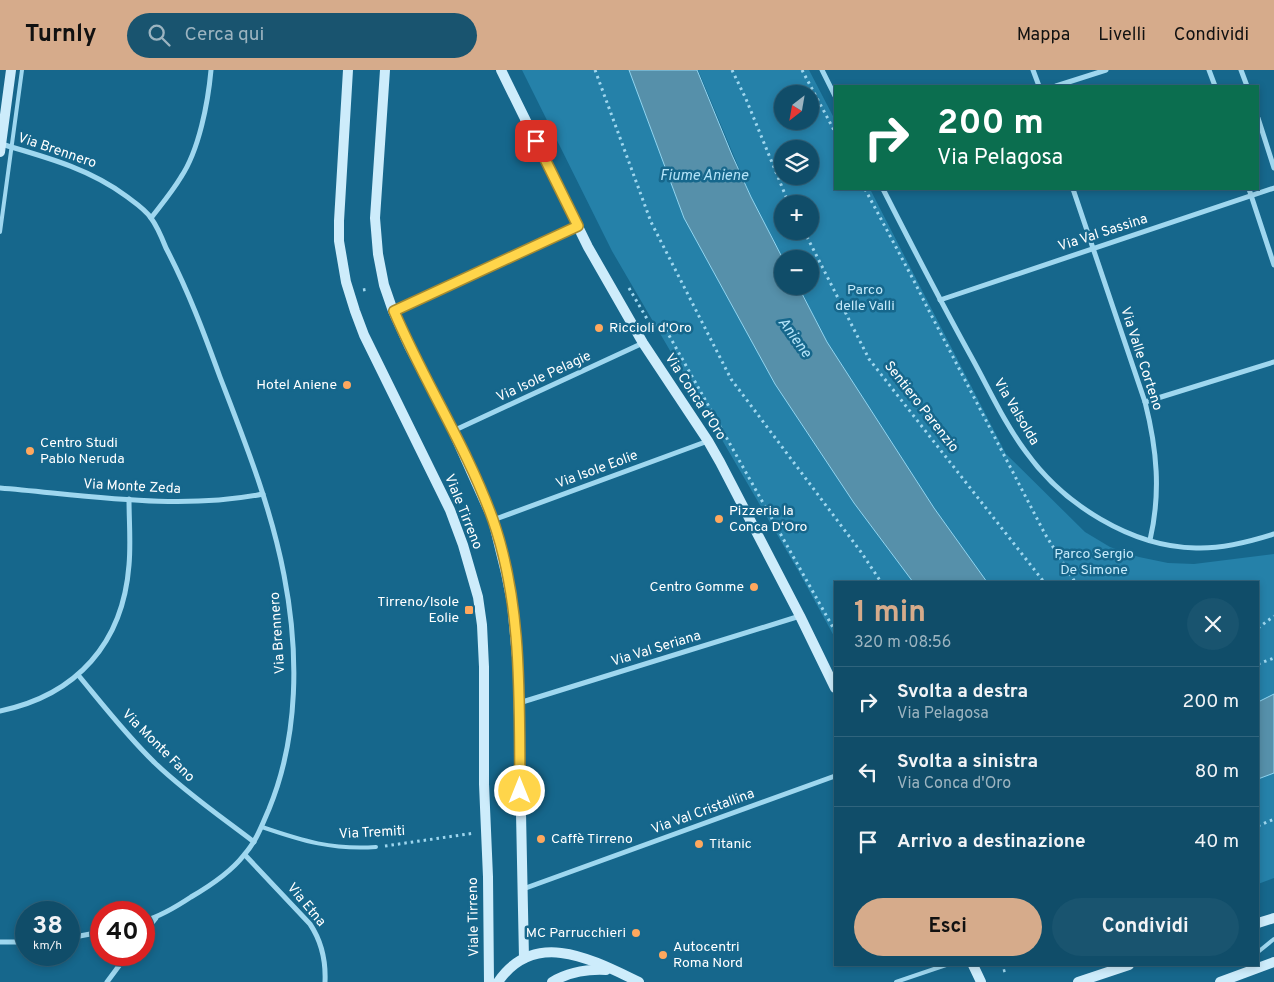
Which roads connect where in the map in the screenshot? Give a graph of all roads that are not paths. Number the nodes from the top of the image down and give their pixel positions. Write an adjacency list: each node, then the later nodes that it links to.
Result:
1 (11, 70): 18 (street)
2 (22, 70): 18 (lane)
3 (211, 70): 25 (street)
4 (348, 70): 72 (street, Viale Tirreno)
5 (385, 70): 31 (street, Viale Tirreno)
6 (501, 70): 26 (street, Via Conca d'Oro)
7 (822, 70): 16 (street)
8 (1033, 70): 12 (street)
9 (1106, 70): 13 (street)
10 (1210, 70): 14 (street)
11 (1241, 70): 15 (street)
12 (1039, 85)
13 (1059, 85)
14 (1215, 85)
15 (1247, 85)
16 (834, 94)
17 (1259, 121): 19 (street)
18 (4, 148): 25 (street, Via Brennero); 27 (lane)
19 (1274, 168)
20 (1274, 188): 24 (street, Via Val Sassina)
21 (884, 190): 30 (street, Via Valsolda)
22 (1073, 190): 28 (street, Via Valle Corteno)
23 (1249, 190): 24 (street)
24 (1252, 196): 28 (street, Via Val Sassina); 29 (street)
25 (151, 218): 38 (street, Via Brennero)
26 (578, 226): 31 (street); 32 (street, Via Conca d'Oro)
27 (0, 232)
28 (1092, 248): 30 (street, Via Val Sassina); 34 (street, Via Valle Corteno)
29 (1274, 265)
30 (940, 300): 42 (street, Via Valsolda)
31 (394, 311): 35 (street, Viale Tirreno)
32 (643, 343): 35 (street, Via Isole Pelagie); 36 (street, Via Conca d'Oro)
33 (1274, 362): 34 (street)
34 (1145, 402): 42 (street, Via Valle Corteno)
35 (453, 431): 40 (street, Viale Tirreno)
36 (708, 441): 40 (street, Via Isole Eolie); 43 (street, Via Conca d'Oro)
37 (0, 488): 39 (street, Via Monte Zeda)
38 (262, 494): 39 (street, Via Monte Zeda); 49 (street, Via Brennero)
39 (129, 500): 44 (street)
40 (493, 520): 46 (street, Viale Tirreno)
41 (1274, 534): 42 (street, Via Valsolda)
42 (1150, 540)
43 (800, 616): 45 (street, Via Conca d'Oro); 46 (street, Via Val Seriana)
44 (79, 676): 47 (street); 50 (street, Via Monte Fano)
45 (834, 686)
46 (519, 703): 53 (street, Viale Tirreno)
47 (0, 710)
48 (834, 776): 53 (street, Via Val Cristallina)
49 (262, 827): 50 (street, Via Brennero); 51 (lane, Via Tremiti)
50 (254, 842): 52 (street, Via Brennero)
51 (376, 847)
52 (245, 855): 54 (street, Via Brennero); 71 (street, Via Etna)
53 (522, 890): 61 (street, Viale Tirreno)
54 (156, 918)
55 (1274, 918): 56 (street)
56 (1259, 923)
57 (1274, 939): 60 (lane)
58 (0, 942): 59 (street)
59 (15, 942)
60 (1259, 951)
61 (524, 958): 69 (street); 73 (street)
62 (1274, 962): 67 (street)
63 (119, 966): 70 (street)
64 (943, 966): 76 (lane)
65 (973, 966): 77 (street)
66 (1126, 966): 78 (street)
67 (1259, 966)
68 (1246, 969): 79 (street)
69 (617, 971): 74 (street); 75 (street)
70 (107, 982)
71 (325, 982)
72 (489, 982)
73 (498, 982)
74 (552, 982)
75 (639, 982)
76 (896, 982)
77 (981, 982)
78 (1078, 982)
79 (1220, 982)

